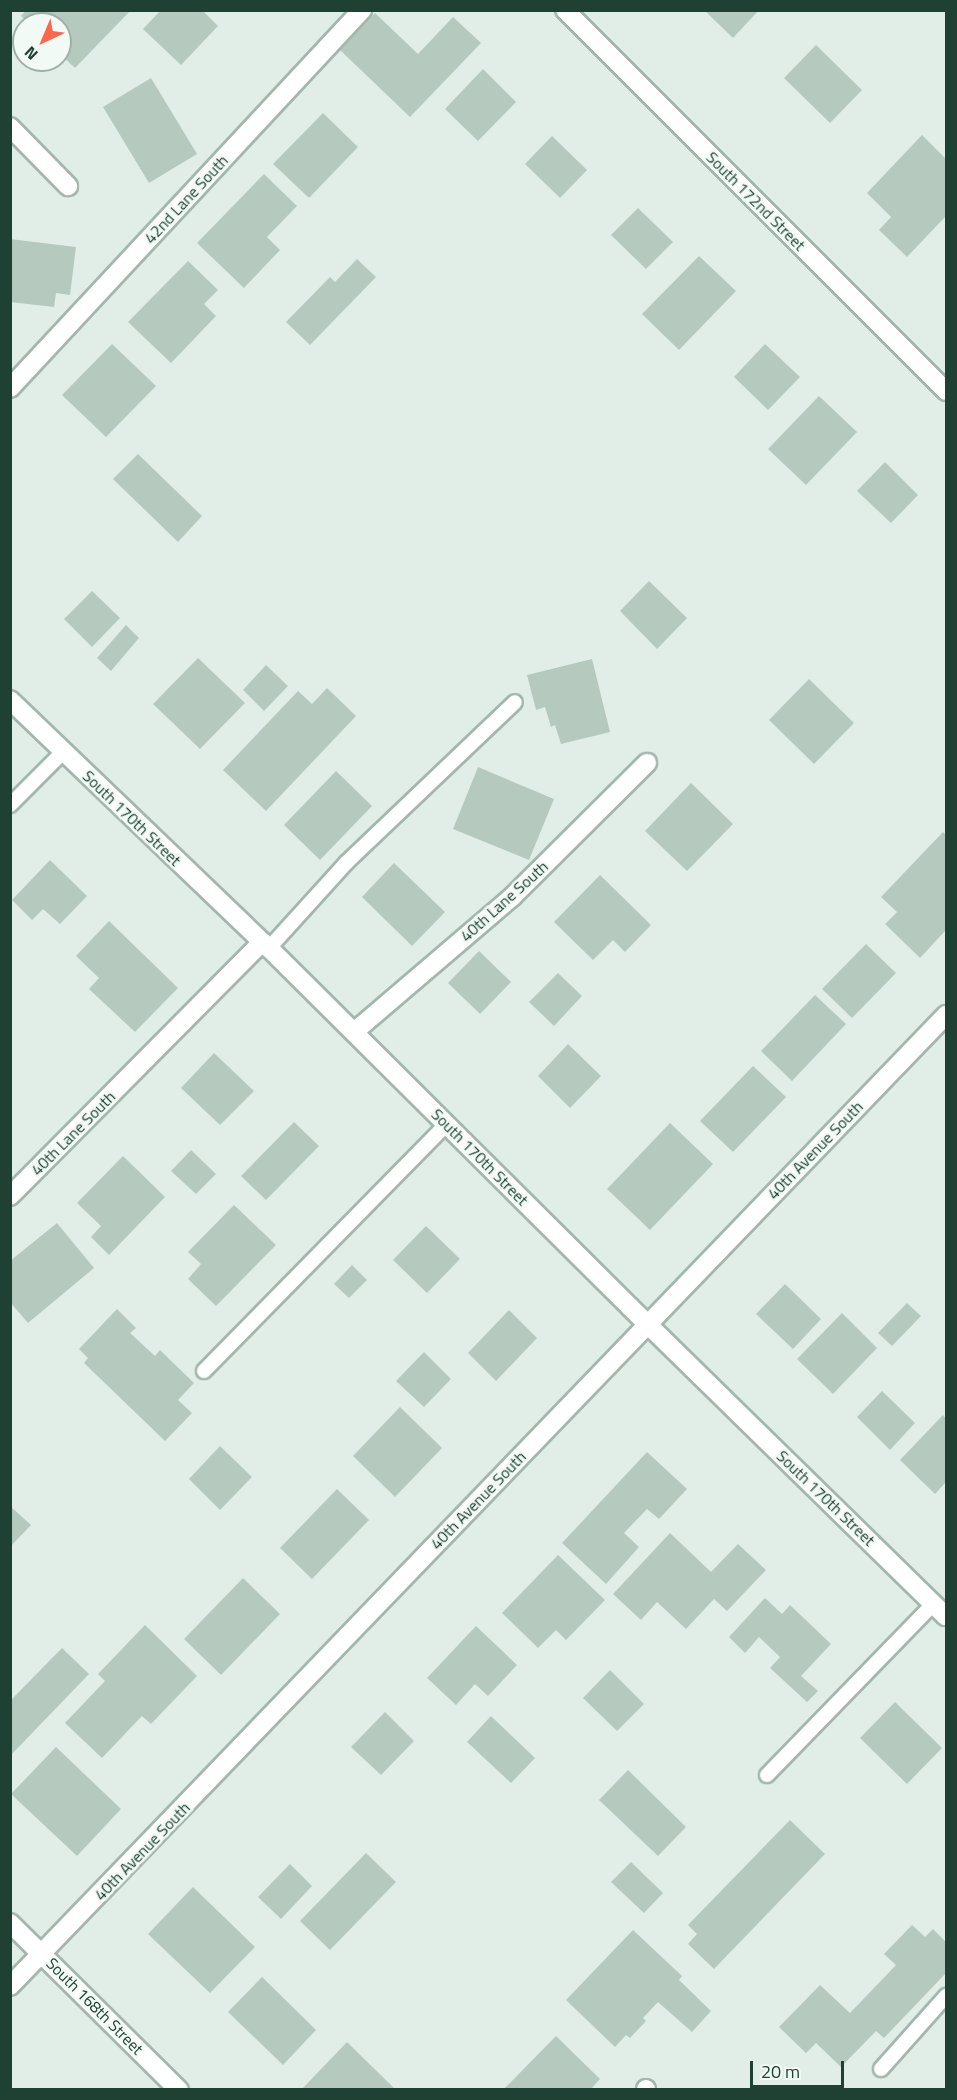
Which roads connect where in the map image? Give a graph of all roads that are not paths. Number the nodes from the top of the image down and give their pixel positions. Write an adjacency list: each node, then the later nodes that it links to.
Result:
1 (362, 10): 5 (street, 42nd Lane South)
2 (565, 10): 6 (street, South 172nd Street)
3 (10, 127): 4 (street)
4 (68, 186)
5 (10, 388)
6 (946, 391)
7 (10, 700): 9 (street, South 170th Street)
8 (515, 702): 12 (lane)
9 (63, 752): 11 (lane); 12 (street, South 170th Street)
10 (647, 762): 14 (street, 40th Lane South)
11 (10, 805)
12 (266, 945): 14 (street, South 170th Street); 16 (street, 40th Lane South)
13 (946, 1015): 17 (street, 40th Avenue South)
14 (354, 1032): 15 (street, South 170th Street)
15 (447, 1124): 17 (street, South 170th Street); 18 (lane)
16 (10, 1196)
17 (647, 1323): 19 (street, South 170th Street); 22 (street, 40th Avenue South)
18 (204, 1371)
19 (940, 1609): 20 (lane)
20 (767, 1774)
21 (10, 1923): 22 (street, South 168th Street)
22 (43, 1954): 23 (street, 40th Avenue South); 26 (street, South 168th Street)
23 (10, 1986)
24 (946, 1996): 25 (lane)
25 (881, 2069)
26 (179, 2090)

